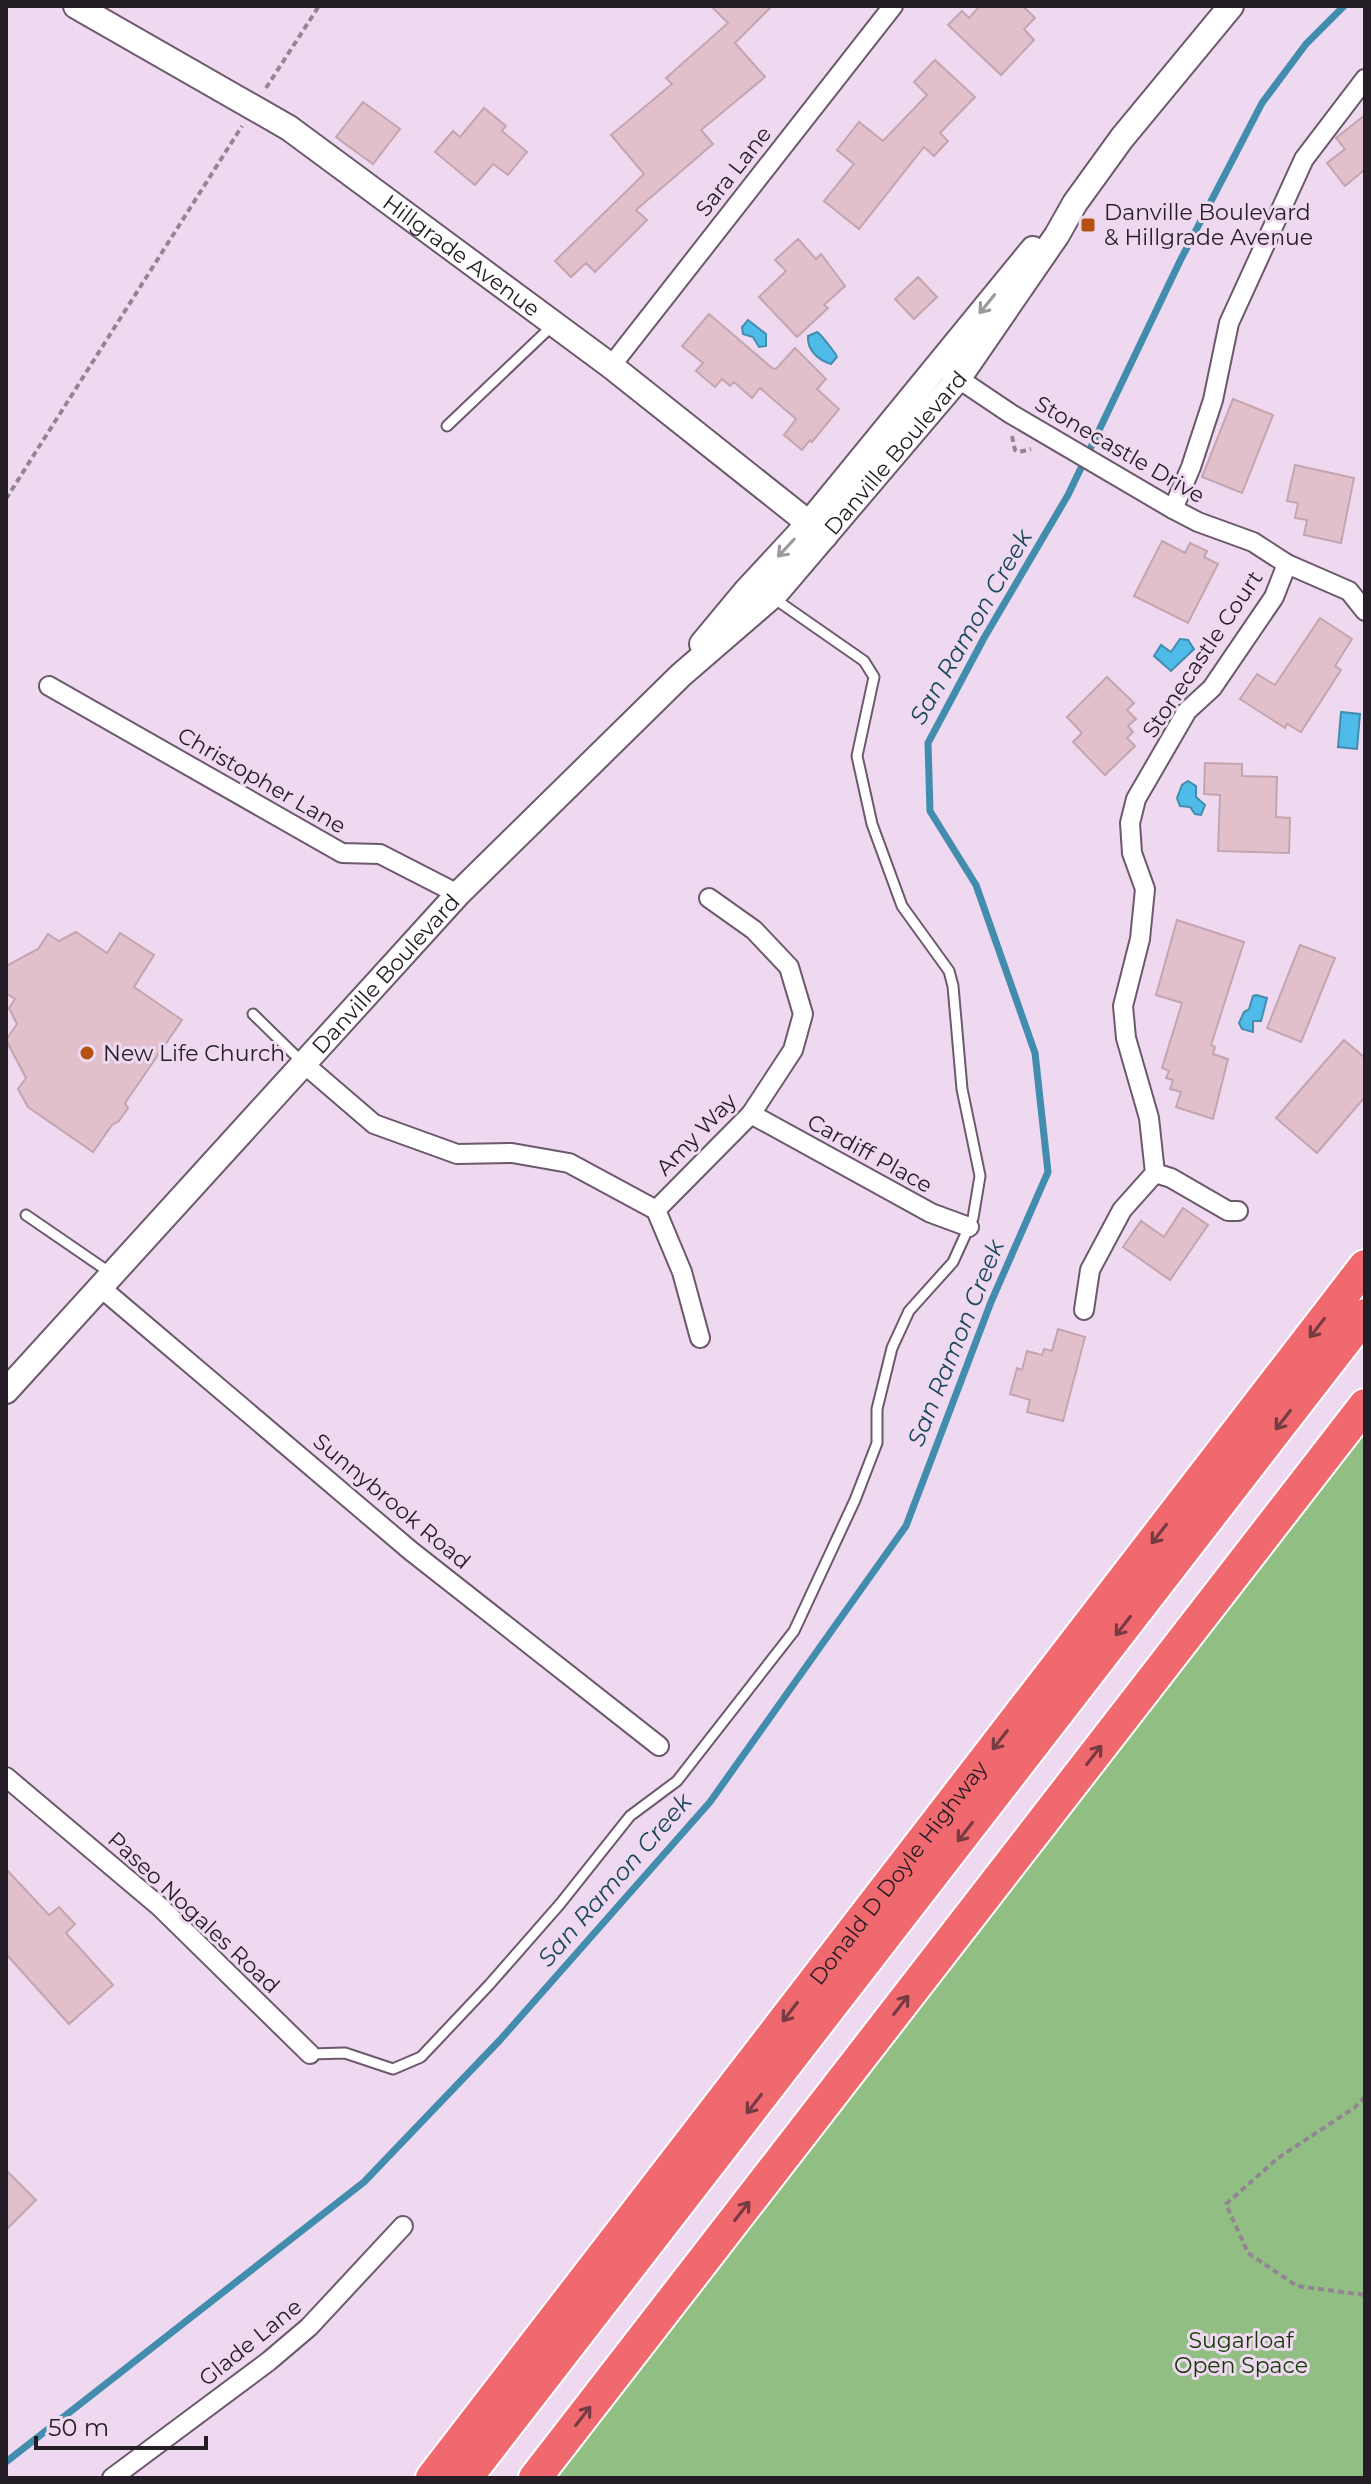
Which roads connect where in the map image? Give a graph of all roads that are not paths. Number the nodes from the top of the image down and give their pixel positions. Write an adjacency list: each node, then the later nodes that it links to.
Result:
1 (76, 6): 6 (main road, Hillgrade Avenue)
2 (893, 6): 8 (street, Sara Lane)
3 (1231, 6): 5 (main road, Danville Boulevard)
4 (1365, 79): 11 (street)
5 (1075, 203): 7 (main road, Danville Boulevard, one-way to 7); 9 (main road, Danville Boulevard)
6 (554, 324): 8 (main road, Hillgrade Avenue); 10 (lane)
7 (938, 364): 9 (street, Stonecastle Drive); 12 (main road, Danville Boulevard)
8 (611, 366): 12 (main road, Hillgrade Avenue)
9 (958, 379): 11 (street, Stonecastle Drive); 12 (main road, Danville Boulevard)
10 (447, 426)
11 (1173, 509): 13 (street, Stonecastle Drive)
12 (817, 530): 14 (main road, Danville Boulevard)
13 (1287, 564): 15 (street, Stonecastle Drive); 22 (street, Stonecastle Court)
14 (763, 590): 17 (main road, Danville Boulevard); 26 (lane)
15 (1365, 611)
16 (49, 686): 17 (street, Christopher Lane)
17 (458, 894): 20 (main road, Danville Boulevard)
18 (709, 898): 21 (street, Amy Way)
19 (253, 1014): 20 (lane)
20 (303, 1063): 23 (street); 28 (main road, Danville Boulevard)
21 (751, 1114): 23 (street, Amy Way); 26 (street, Cardiff Place)
22 (1155, 1173): 24 (street); 29 (street)
23 (656, 1210): 31 (street)
24 (1238, 1211)
25 (26, 1215): 28 (lane)
26 (969, 1227): 36 (lane)
27 (1365, 1266): 38 (highway, Donald D Doyle Highway, one-way to 38)
28 (106, 1281): 32 (main road, Danville Boulevard); 34 (street, Sunnybrook Road)
29 (1084, 1310)
30 (1365, 1315): 38 (highway, one-way to 38)
31 (700, 1338)
32 (6, 1391)
33 (1365, 1405): 41 (highway, one-way to 33)
34 (659, 1746)
35 (6, 1777): 36 (street, Paseo Nogales Road)
36 (310, 2054)
37 (403, 2226): 39 (street, Glade Lane)
38 (450, 2470): 40 (highway)
39 (112, 2478)
40 (417, 2478)
41 (535, 2478)

